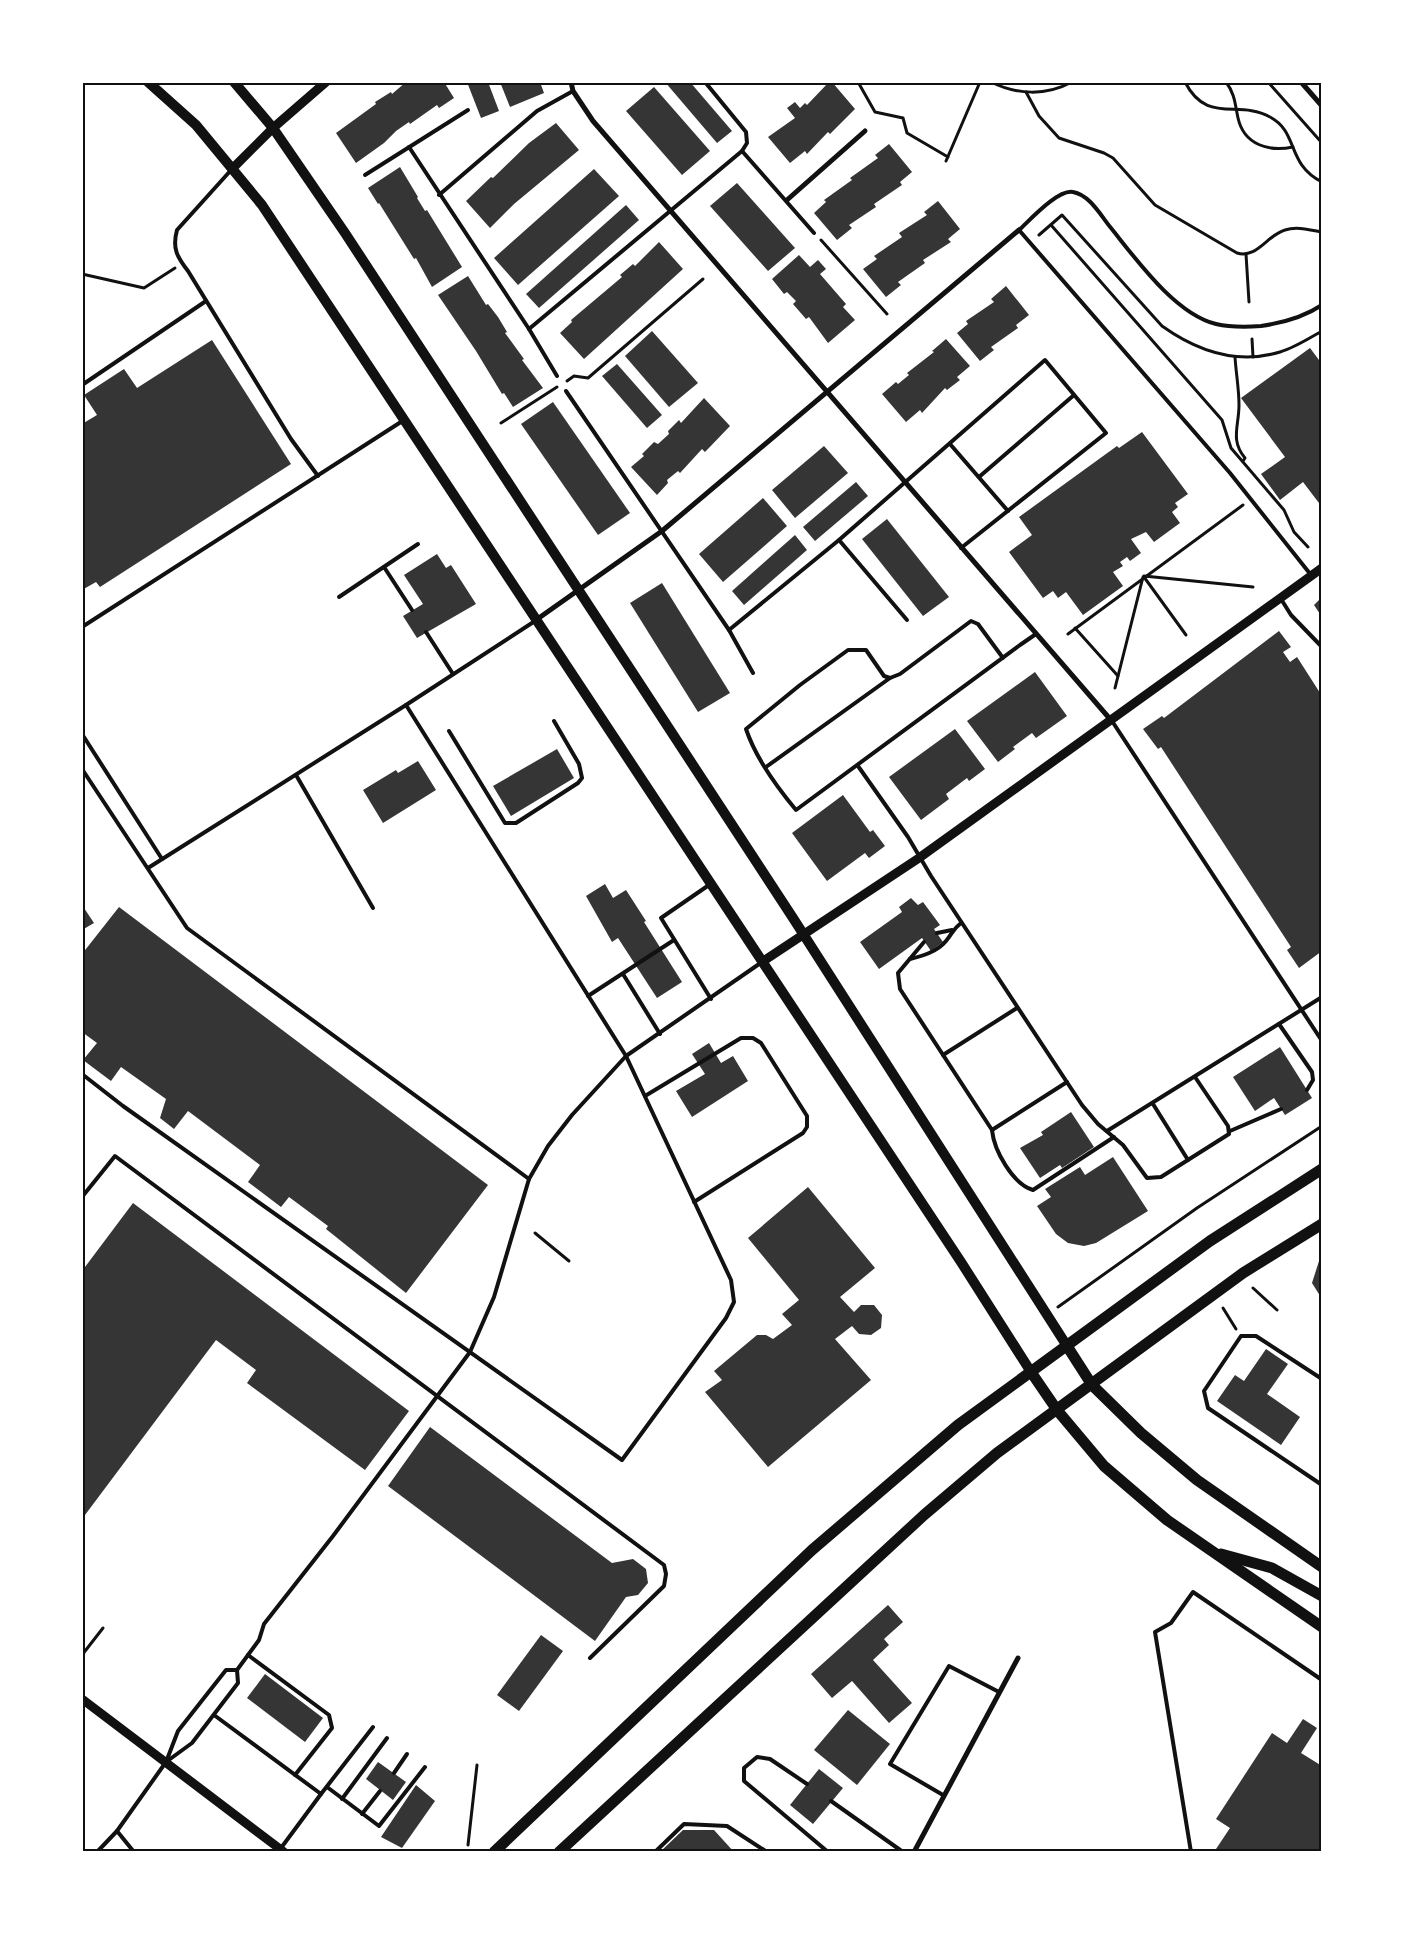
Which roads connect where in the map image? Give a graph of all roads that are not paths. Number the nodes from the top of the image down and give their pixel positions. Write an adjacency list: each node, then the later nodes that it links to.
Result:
1 (148, 82): 14 (main road)
2 (234, 82): 10 (main road)
3 (326, 82): 10 (street)
4 (571, 82): 7 (street)
5 (705, 82): 13 (lane)
6 (1301, 82): 8 (street)
7 (573, 91): 16 (lane); 18 (street)
8 (1322, 106)
9 (468, 110): 12 (lane)
10 (273, 128): 14 (street); 42 (main road)
11 (865, 131): 17 (street)
12 (408, 147): 15 (lane); 16 (lane)
13 (742, 151): 17 (lane); 18 (lane)
14 (233, 168): 21 (lane); 29 (main road)
15 (365, 175)
16 (439, 195): 23 (lane)
17 (787, 200): 20 (lane)
18 (671, 210): 23 (lane); 27 (street)
19 (1019, 230): 22 (lane); 27 (street); 41 (lane)
20 (814, 232)
21 (206, 302): 25 (lane); 31 (lane)
22 (1322, 305)
23 (529, 330): 24 (lane)
24 (557, 376)
25 (82, 385)
26 (566, 391): 35 (lane)
27 (827, 393): 33 (street); 35 (street)
28 (1074, 395): 30 (lane); 32 (lane); 34 (lane)
29 (404, 420): 31 (lane); 46 (main road)
30 (950, 444): 32 (lane); 33 (lane)
31 (318, 476): 48 (lane)
32 (979, 477): 34 (lane)
33 (905, 484): 36 (lane); 38 (street)
34 (1008, 511): 38 (lane)
35 (662, 531): 42 (street); 49 (lane)
36 (839, 540): 47 (lane); 49 (lane)
37 (418, 544): 39 (lane)
38 (961, 548): 51 (street)
39 (384, 567): 43 (lane); 45 (lane)
40 (1322, 568): 41 (street)
41 (1311, 576): 44 (street)
42 (578, 590): 46 (street); 74 (main road)
43 (339, 597)
44 (1281, 598): 52 (lane); 58 (street)
45 (412, 610)
46 (536, 620): 55 (lane); 69 (main road)
47 (907, 620)
48 (82, 627)
49 (729, 630): 54 (lane)
50 (426, 632): 55 (lane)
51 (1036, 634): 53 (lane); 58 (street)
52 (1322, 647)
53 (1003, 658): 56 (lane); 62 (lane)
54 (753, 673)
55 (453, 674): 57 (lane)
56 (890, 678): 63 (lane); 63 (lane)
57 (406, 705): 65 (lane); 80 (lane)
58 (1110, 718): 66 (street); 84 (lane)
59 (554, 721): 60 (lane)
60 (449, 731)
61 (82, 734): 67 (lane)
62 (858, 766): 63 (lane); 66 (lane)
63 (766, 767)
64 (82, 769): 68 (lane)
65 (296, 774): 67 (lane); 70 (lane)
66 (920, 858): 71 (lane); 74 (street)
67 (162, 859): 68 (lane)
68 (148, 868): 103 (lane)
69 (711, 884): 75 (lane); 78 (main road)
70 (373, 908)
71 (961, 923): 72 (lane); 83 (lane)
72 (952, 930): 73 (lane); 77 (lane)
73 (937, 933)
74 (803, 934): 78 (street); 107 (main road)
75 (674, 940): 79 (lane); 82 (lane)
76 (924, 942): 77 (lane)
77 (909, 959): 88 (lane)
78 (762, 962): 82 (lane); 109 (main road)
79 (622, 974): 80 (lane); 86 (lane)
80 (588, 996): 89 (lane)
81 (1322, 997): 84 (lane)
82 (711, 999): 86 (lane)
83 (1017, 1008): 88 (lane); 92 (lane)
84 (1301, 1010): 85 (lane); 87 (lane)
85 (1280, 1024): 91 (lane); 93 (lane)
86 (660, 1034): 89 (lane)
87 (1322, 1041)
88 (943, 1055): 97 (lane)
89 (626, 1056): 94 (lane); 103 (lane)
90 (82, 1074): 108 (lane)
91 (1195, 1077): 95 (lane); 99 (lane)
92 (1067, 1082): 97 (lane); 98 (lane)
93 (1307, 1090)
94 (645, 1096): 105 (lane); 105 (lane)
95 (1153, 1104): 98 (lane); 101 (lane)
96 (1281, 1109): 99 (lane)
97 (992, 1130): 100 (lane)
98 (1107, 1131): 100 (lane)
99 (1230, 1131): 101 (lane)
100 (1114, 1137): 101 (lane)
101 (1188, 1160)
102 (1322, 1169): 107 (main road)
103 (529, 1179): 108 (lane)
104 (82, 1197): 112 (lane)
105 (694, 1202): 108 (lane)
106 (1322, 1224): 111 (main road)
107 (1067, 1346): 109 (main road); 111 (main road)
108 (470, 1352): 112 (lane)
109 (1031, 1372): 113 (main road); 146 (main road)
110 (1322, 1379): 114 (lane)
111 (1092, 1385): 113 (main road); 116 (main road)
112 (437, 1396): 119 (lane); 120 (lane)
113 (1057, 1410): 115 (main road); 147 (main road)
114 (1322, 1485)
115 (1215, 1553): 117 (main road); 118 (main road)
116 (1322, 1567)
117 (1322, 1596)
118 (1322, 1626)
119 (248, 1655): 122 (lane); 133 (lane)
120 (590, 1658)
121 (1018, 1658): 124 (street)
122 (237, 1670): 126 (lane); 130 (lane)
123 (1322, 1680): 153 (lane)
124 (999, 1692): 138 (street); 138 (lane)
125 (82, 1699): 130 (street)
126 (214, 1715): 130 (lane); 133 (lane)
127 (373, 1727): 135 (lane)
128 (387, 1738): 139 (lane)
129 (407, 1754): 132 (lane)
130 (166, 1762): 142 (lane); 143 (street)
131 (425, 1767): 141 (lane)
132 (394, 1773)
133 (295, 1775): 137 (lane)
134 (807, 1784): 150 (lane)
135 (326, 1787): 137 (lane); 139 (lane)
136 (380, 1791): 141 (lane)
137 (321, 1794): 143 (lane)
138 (943, 1795): 152 (street)
139 (342, 1799): 141 (lane)
140 (831, 1801): 151 (lane)
141 (362, 1814)
142 (117, 1831): 144 (lane); 145 (lane)
143 (282, 1850)
144 (96, 1852)
145 (134, 1852)
146 (494, 1852)
147 (559, 1852)
148 (655, 1852): 149 (lane)
149 (767, 1852)
150 (828, 1852)
151 (903, 1852)
152 (914, 1852)
153 (1191, 1852)

